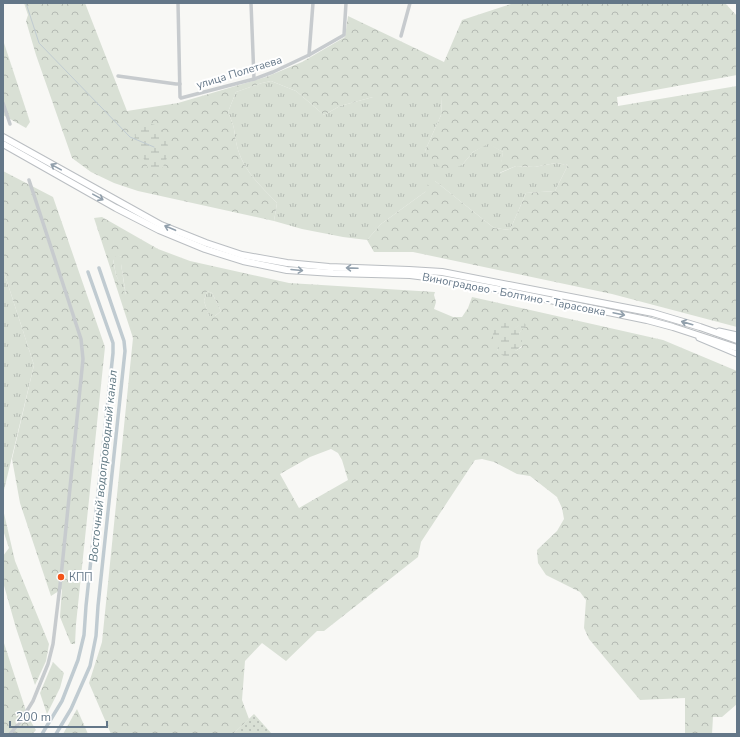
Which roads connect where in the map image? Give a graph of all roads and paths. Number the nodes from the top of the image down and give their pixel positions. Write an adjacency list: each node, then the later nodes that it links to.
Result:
1 (178, 3): 10 (street)
2 (251, 3): 9 (street)
3 (313, 3): 7 (street)
4 (346, 3): 7 (street, улица Полетаева)
5 (410, 3): 6 (street)
6 (401, 36)
7 (309, 55): 9 (street, улица Полетаева)
8 (118, 76): 10 (street)
9 (254, 78): 10 (street, улица Полетаева)
10 (180, 84)
11 (3, 103): 12 (street)
12 (10, 124)
13 (3, 137): 17 (main road, Виноградово - Болтино - Тарасовка, one-way to 13)
14 (3, 144): 16 (main road, Виноградово - Болтино - Тарасовка, one-way to 16)
15 (28, 180): 22 (street)
16 (673, 327): 20 (main road, Виноградово - Болтино - Тарасовка); 21 (main road)
17 (700, 327): 18 (main road); 19 (main road, Виноградово - Болтино - Тарасовка)
18 (737, 335)
19 (737, 340)
20 (737, 348)
21 (737, 354)
22 (10, 734)

